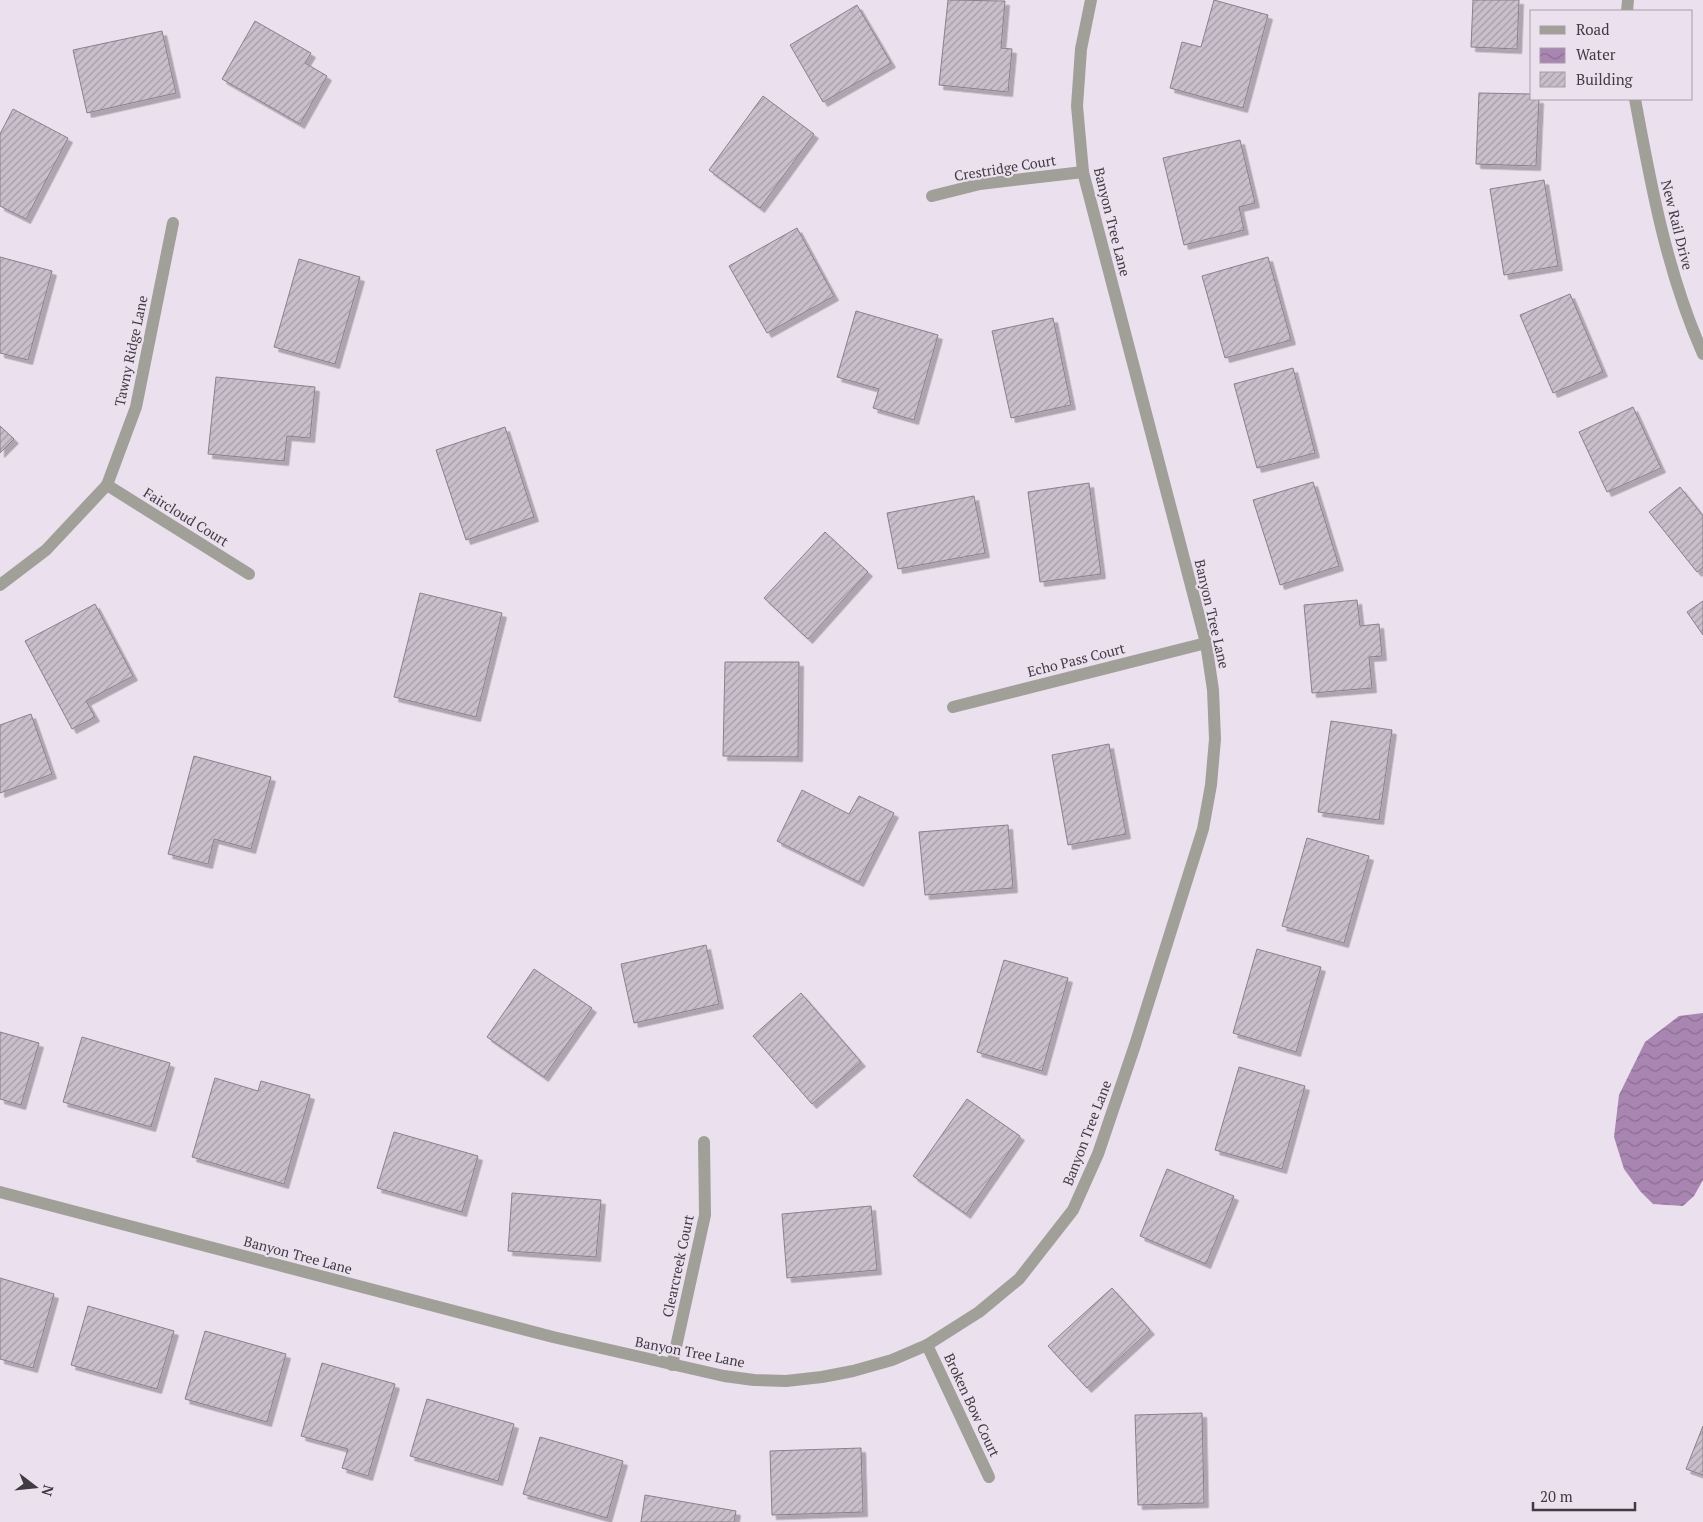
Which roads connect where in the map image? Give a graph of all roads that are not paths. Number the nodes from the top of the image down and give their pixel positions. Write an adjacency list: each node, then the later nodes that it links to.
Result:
1 (1091, 0): 3 (street, Banyon Tree Lane)
2 (1635, 100): 6 (street, New Rail Drive)
3 (1083, 172): 4 (street, Crestridge Court); 10 (street, Banyon Tree Lane)
4 (932, 196)
5 (173, 224): 7 (street, Tawny Ridge Lane)
6 (1703, 354)
7 (107, 486): 8 (street, Faircloud Court); 9 (street, Tawny Ridge Lane)
8 (249, 574)
9 (0, 585)
10 (1206, 643): 11 (street, Echo Pass Court); 14 (street, Banyon Tree Lane)
11 (953, 707)
12 (704, 1142): 15 (street, Clearcreek Court)
13 (0, 1192): 15 (street, Banyon Tree Lane)
14 (927, 1345): 15 (street, Banyon Tree Lane); 16 (street, Broken Bow Court)
15 (672, 1365)
16 (989, 1477)

